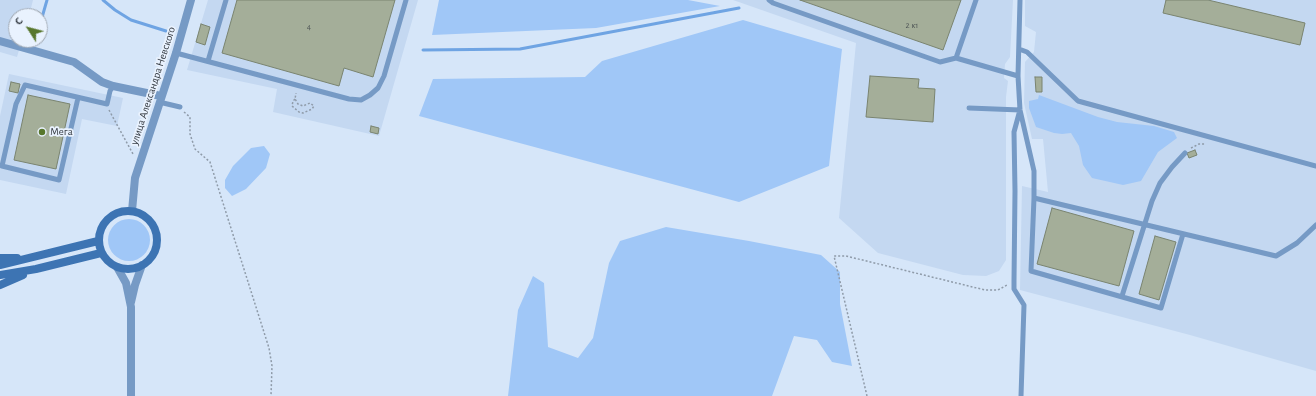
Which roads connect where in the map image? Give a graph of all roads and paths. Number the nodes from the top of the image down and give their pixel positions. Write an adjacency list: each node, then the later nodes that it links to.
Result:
1 (191, 0): 9 (street, улица Александра Невского)
2 (226, 0): 11 (lane)
3 (406, 0): 13 (lane)
4 (769, 0): 10 (lane)
5 (976, 0): 10 (lane)
6 (1020, 0): 8 (lane)
7 (0, 41): 14 (street)
8 (1019, 49): 12 (lane); 25 (lane)
9 (176, 52): 11 (lane); 16 (street, улица Александра Невского)
10 (956, 58): 12 (lane)
11 (208, 61): 13 (lane)
12 (1018, 76): 21 (lane)
13 (297, 85): 17 (path)
14 (113, 86): 16 (street); 18 (lane)
15 (78, 98): 15 (lane); 18 (lane)
16 (160, 99): 19 (lane); 27 (street, улица Александра Невского)
17 (295, 99): 17 (path)
18 (107, 104): 24 (path)
19 (180, 107): 45 (path)
20 (969, 108): 21 (lane)
21 (1020, 110): 26 (lane); 40 (lane)
22 (1206, 144): 23 (path)
23 (1185, 153): 28 (lane)
24 (135, 156)
25 (1316, 166)
26 (1034, 198): 28 (lane); 42 (lane)
27 (132, 211): 31 (main road); 36 (main road)
28 (1144, 225): 30 (lane); 42 (lane)
29 (1316, 225): 30 (lane)
30 (1183, 234): 42 (lane)
31 (98, 241): 32 (main road); 34 (main road)
32 (101, 253): 37 (main road); 38 (main road)
33 (0, 258): 34 (main road)
34 (30, 258): 35 (main road)
35 (0, 265)
36 (142, 265): 37 (main road); 43 (street)
37 (117, 267): 43 (street)
38 (36, 269): 39 (main road); 41 (main road)
39 (0, 276)
40 (1014, 281): 46 (path); 47 (lane)
41 (0, 285)
42 (1122, 296)
43 (130, 307): 44 (street)
44 (131, 396)
45 (271, 396)
46 (867, 396)
47 (1021, 396)

